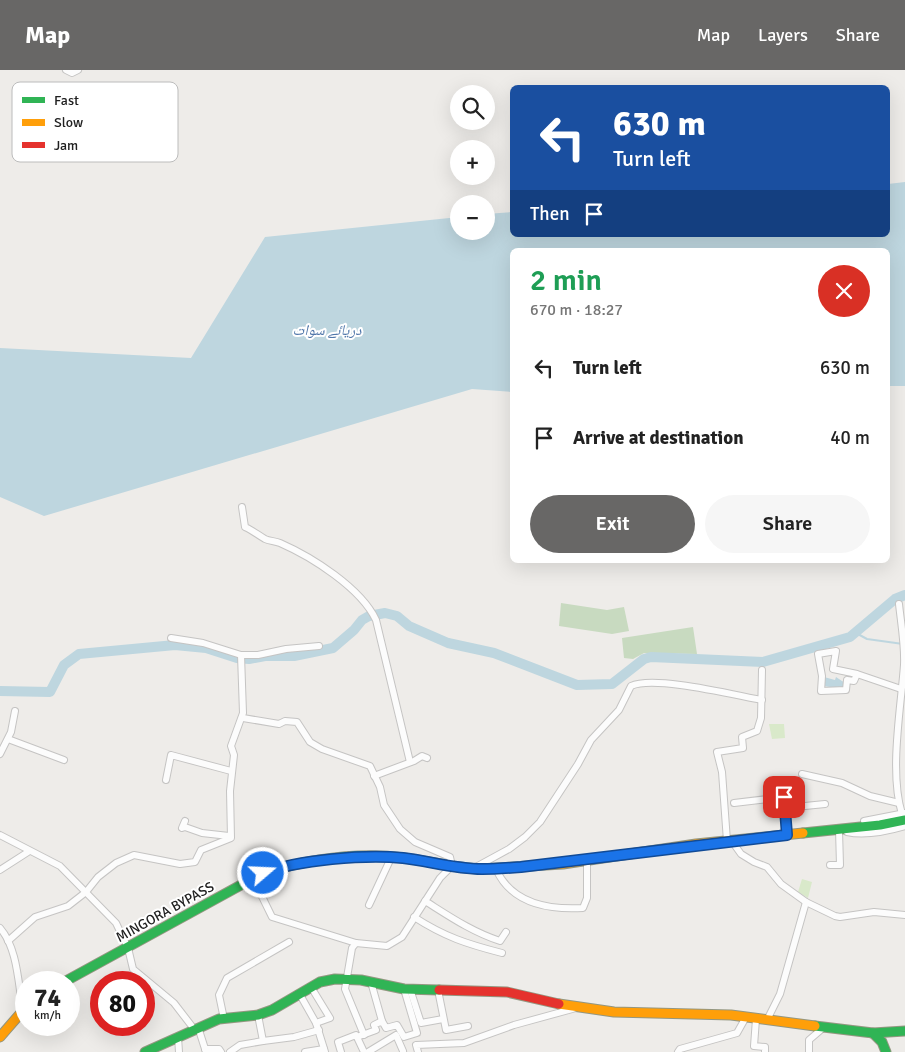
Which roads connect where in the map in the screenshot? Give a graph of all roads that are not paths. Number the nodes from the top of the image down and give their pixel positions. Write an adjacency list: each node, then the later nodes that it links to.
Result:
1 (66, 70): 2 (street)
2 (78, 70)
3 (242, 507): 18 (street)
4 (899, 604): 10 (street)
5 (171, 638): 7 (street)
6 (318, 646): 7 (street)
7 (241, 654): 13 (street)
8 (762, 670): 11 (street)
9 (857, 674): 9 (street); 10 (street)
10 (901, 690): 23 (street)
11 (762, 700): 35 (street); 41 (street)
12 (15, 711): 14 (street)
13 (242, 718): 19 (street); 21 (street)
14 (8, 738): 15 (street); 17 (street)
15 (0, 754)
16 (428, 758): 18 (street)
17 (64, 760)
18 (410, 762): 21 (street)
19 (232, 771): 22 (street); 45 (street)
20 (802, 774): 25 (street)
21 (374, 776): 40 (street)
22 (166, 780)
23 (902, 787): 25 (street)
24 (734, 803): 27 (street)
25 (899, 803): 28 (street)
26 (825, 804): 27 (street)
27 (785, 808): 33 (street)
28 (904, 815): 31 (street); 31 (main road, MINGORA BYPASS)
29 (185, 821): 34 (street)
30 (905, 826): 31 (street)
31 (839, 830): 33 (main road, MINGORA BYPASS); 39 (street)
32 (0, 835): 36 (street)
33 (787, 835): 35 (main road, MINGORA BYPASS)
34 (229, 836)
35 (729, 840): 38 (main road, MINGORA BYPASS); 47 (street)
36 (28, 852): 43 (street); 45 (street)
37 (391, 858): 40 (main road, MINGORA BYPASS); 44 (main road, MINGORA BYPASS); 48 (street)
38 (587, 860): 42 (main road, MINGORA BYPASS); 42 (street)
39 (830, 865)
40 (452, 866): 41 (main road, MINGORA BYPASS); 46 (street)
41 (473, 868): 42 (main road, MINGORA BYPASS)
42 (496, 869)
43 (0, 870)
44 (253, 878): 55 (street); 56 (main road, MINGORA BYPASS)
45 (86, 892): 53 (street); 56 (street)
46 (425, 901): 50 (street); 52 (street)
47 (806, 902): 49 (street); 73 (street)
48 (369, 905)
49 (905, 915)
50 (414, 917): 55 (street); 57 (street)
51 (0, 928): 53 (street)
52 (506, 932)
53 (8, 941): 58 (street)
54 (289, 942): 69 (street)
55 (356, 943): 60 (street)
56 (128, 948): 59 (main road, MINGORA BYPASS); 77 (street)
57 (502, 953)
58 (17, 971)
59 (80, 974)
60 (348, 979): 61 (main road); 62 (main road); 82 (street)
61 (371, 982): 63 (main road); 74 (street)
62 (311, 987): 65 (main road); 75 (street)
63 (407, 989): 64 (main road); 70 (street); 74 (street)
64 (438, 990): 66 (main road); 70 (street)
65 (299, 994): 67 (main road); 75 (street)
66 (577, 1008): 68 (main road); 87 (street)
67 (258, 1015): 69 (main road); 85 (street)
68 (746, 1017): 71 (main road); 99 (street)
69 (224, 1019): 77 (main road)
70 (443, 1019): 76 (street)
71 (756, 1019): 73 (main road); 100 (street)
72 (15, 1020): 83 (main road)
73 (767, 1020): 78 (main road)
74 (382, 1021): 82 (street)
75 (316, 1023): 79 (street)
76 (468, 1026)
77 (196, 1028): 84 (main road); 89 (street)
78 (823, 1028): 81 (main road); 101 (street)
79 (318, 1030): 85 (street); 90 (street)
80 (905, 1031): 81 (main road)
81 (873, 1034): 102 (main road)
82 (361, 1036): 97 (street); 98 (street)
83 (0, 1037)
84 (178, 1037): 88 (main road); 93 (street)
85 (264, 1041): 95 (street)
86 (417, 1049): 87 (street); 91 (street)
87 (443, 1049)
88 (157, 1050): 92 (main road)
89 (206, 1050): 94 (street)
90 (324, 1050): 96 (street)
91 (402, 1051): 98 (street)
92 (145, 1052)
93 (179, 1052)
94 (221, 1052)
95 (230, 1052)
96 (305, 1052)
97 (341, 1052)
98 (366, 1052)
99 (678, 1052)
100 (765, 1052)
101 (809, 1052)
102 (886, 1052)

